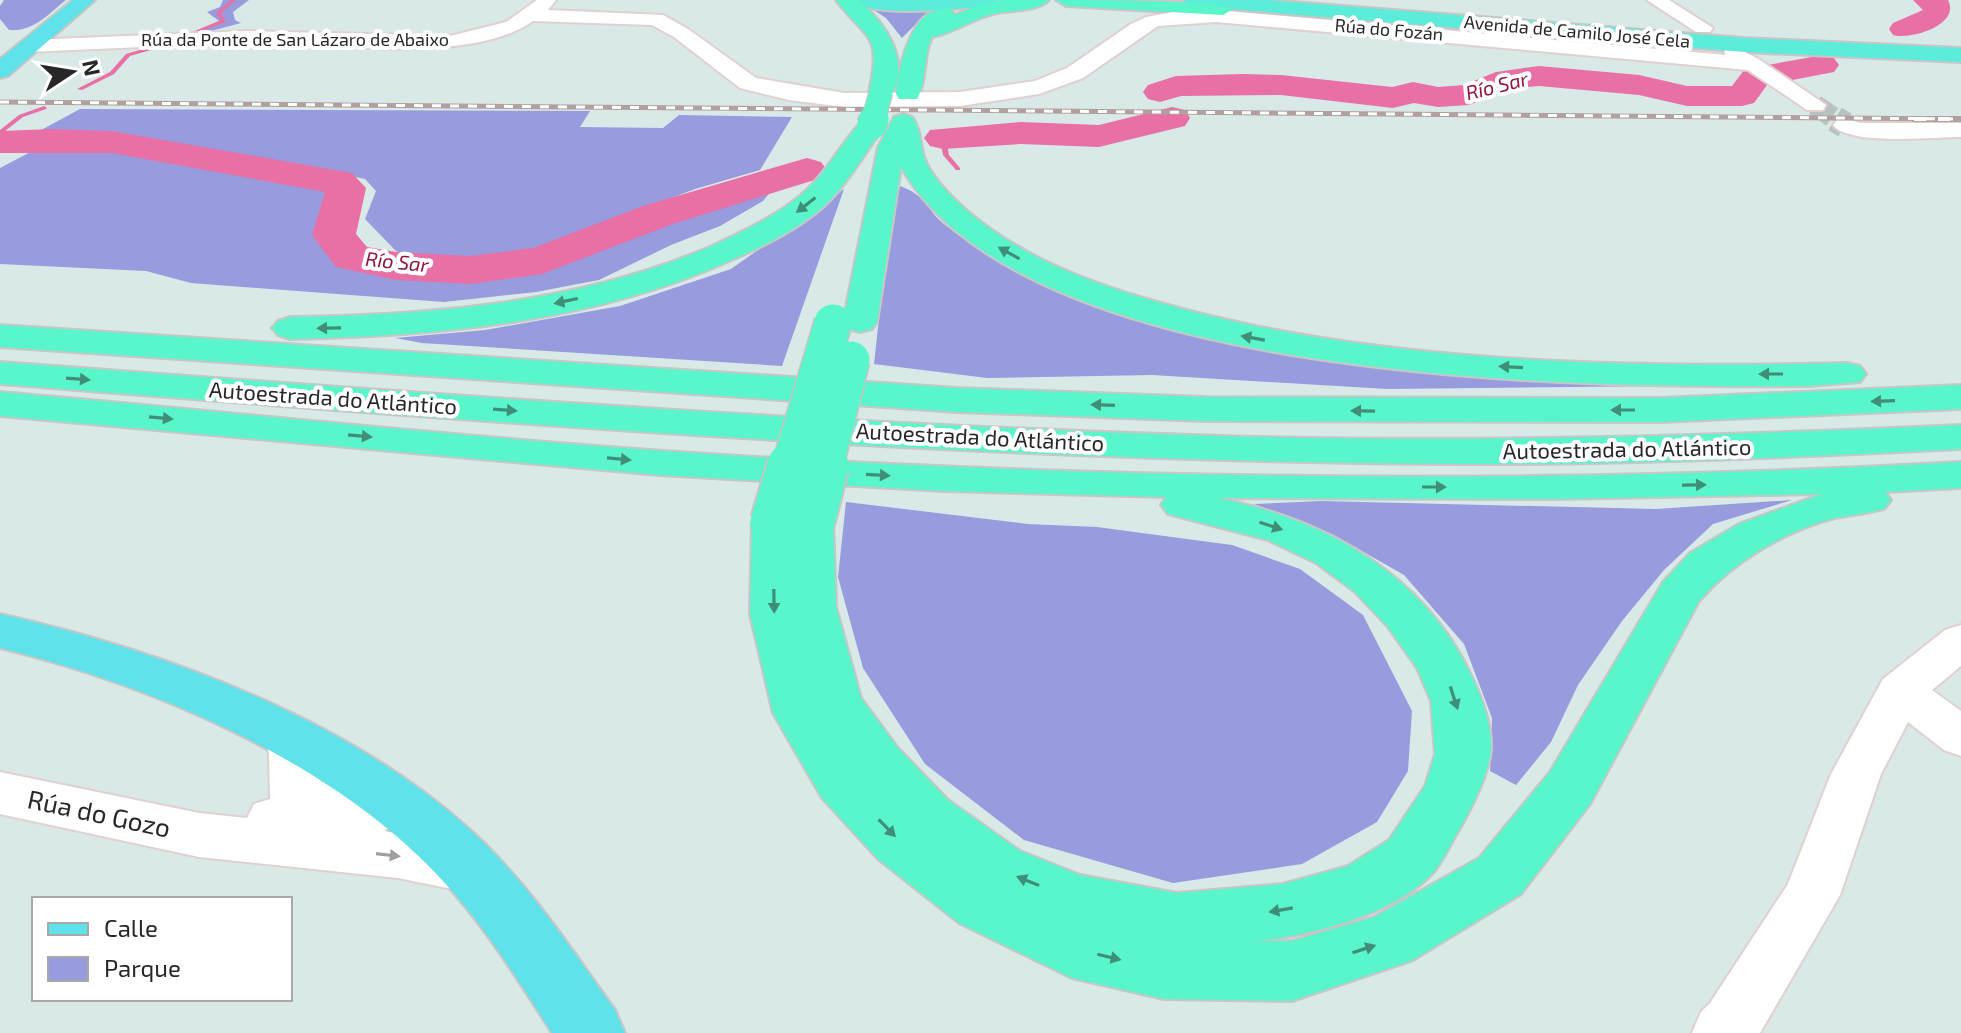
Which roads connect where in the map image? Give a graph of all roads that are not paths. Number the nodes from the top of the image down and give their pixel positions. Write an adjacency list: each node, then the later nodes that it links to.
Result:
1 (85, 0): 21 (main road)
2 (550, 0): 15 (street, Rúa da Ponte de San Lázaro de Abaixo)
3 (846, 0): 28 (highway, bridge)
4 (862, 0): 13 (highway)
5 (1039, 0): 19 (highway)
6 (1066, 0): 14 (highway)
7 (1116, 0): 14 (highway)
8 (1193, 0): 17 (highway, Avenida de Camilo José Cela)
9 (1266, 0): 20 (highway, Avenida de Camilo José Cela)
10 (1337, 0): 16 (highway)
11 (1394, 0): 16 (highway)
12 (1656, 0): 18 (street)
13 (980, 2): 19 (highway)
14 (1219, 13): 15 (street, Rúa do Fozán); 17 (highway); 26 (street, Rúa do Fozán)
15 (528, 15): 21 (street, Rúa da Ponte de San Lázaro de Abaixo)
16 (1557, 20): 20 (highway)
17 (1471, 23): 24 (highway, Avenida de Camilo José Cela)
18 (1703, 28)
19 (923, 32): 28 (highway)
20 (1656, 32): 22 (highway, Avenida de Camilo José Cela)
21 (28, 39): 25 (main road)
22 (1961, 47)
23 (1734, 52): 26 (street, Rúa do Fozán)
24 (1961, 55)
25 (0, 71)
26 (1764, 71): 27 (street, Rúa do Fozán)
27 (1815, 105)
28 (894, 114): 31 (highway, one-way to 31); 33 (highway, one-way to 28); 41 (highway, bridge)
29 (1845, 125): 30 (street)
30 (1961, 130)
31 (0, 310)
32 (0, 336): 35 (highway, Autoestrada do Atlántico, one-way to 32)
33 (1961, 368)
34 (0, 373): 37 (highway, Autoestrada do Atlántico, one-way to 37)
35 (1961, 397)
36 (0, 404): 39 (highway, one-way to 39)
37 (1961, 437)
38 (1961, 475): 39 (highway, one-way to 38)
39 (964, 480): 41 (highway, one-way to 41)
40 (1961, 488): 41 (highway, one-way to 40)
41 (792, 522)
42 (0, 631): 45 (main road)
43 (1961, 641): 44 (street)
44 (1900, 691): 46 (street); 52 (street)
45 (286, 735): 47 (main road); 49 (street)
46 (1961, 737)
47 (380, 791): 49 (street); 50 (main road)
48 (0, 793): 49 (street, Rúa do Gozo)
49 (303, 830): 50 (street, Rúa do Gozo, one-way to 50)
50 (472, 870): 51 (main road)
51 (591, 1033)
52 (1723, 1033)

